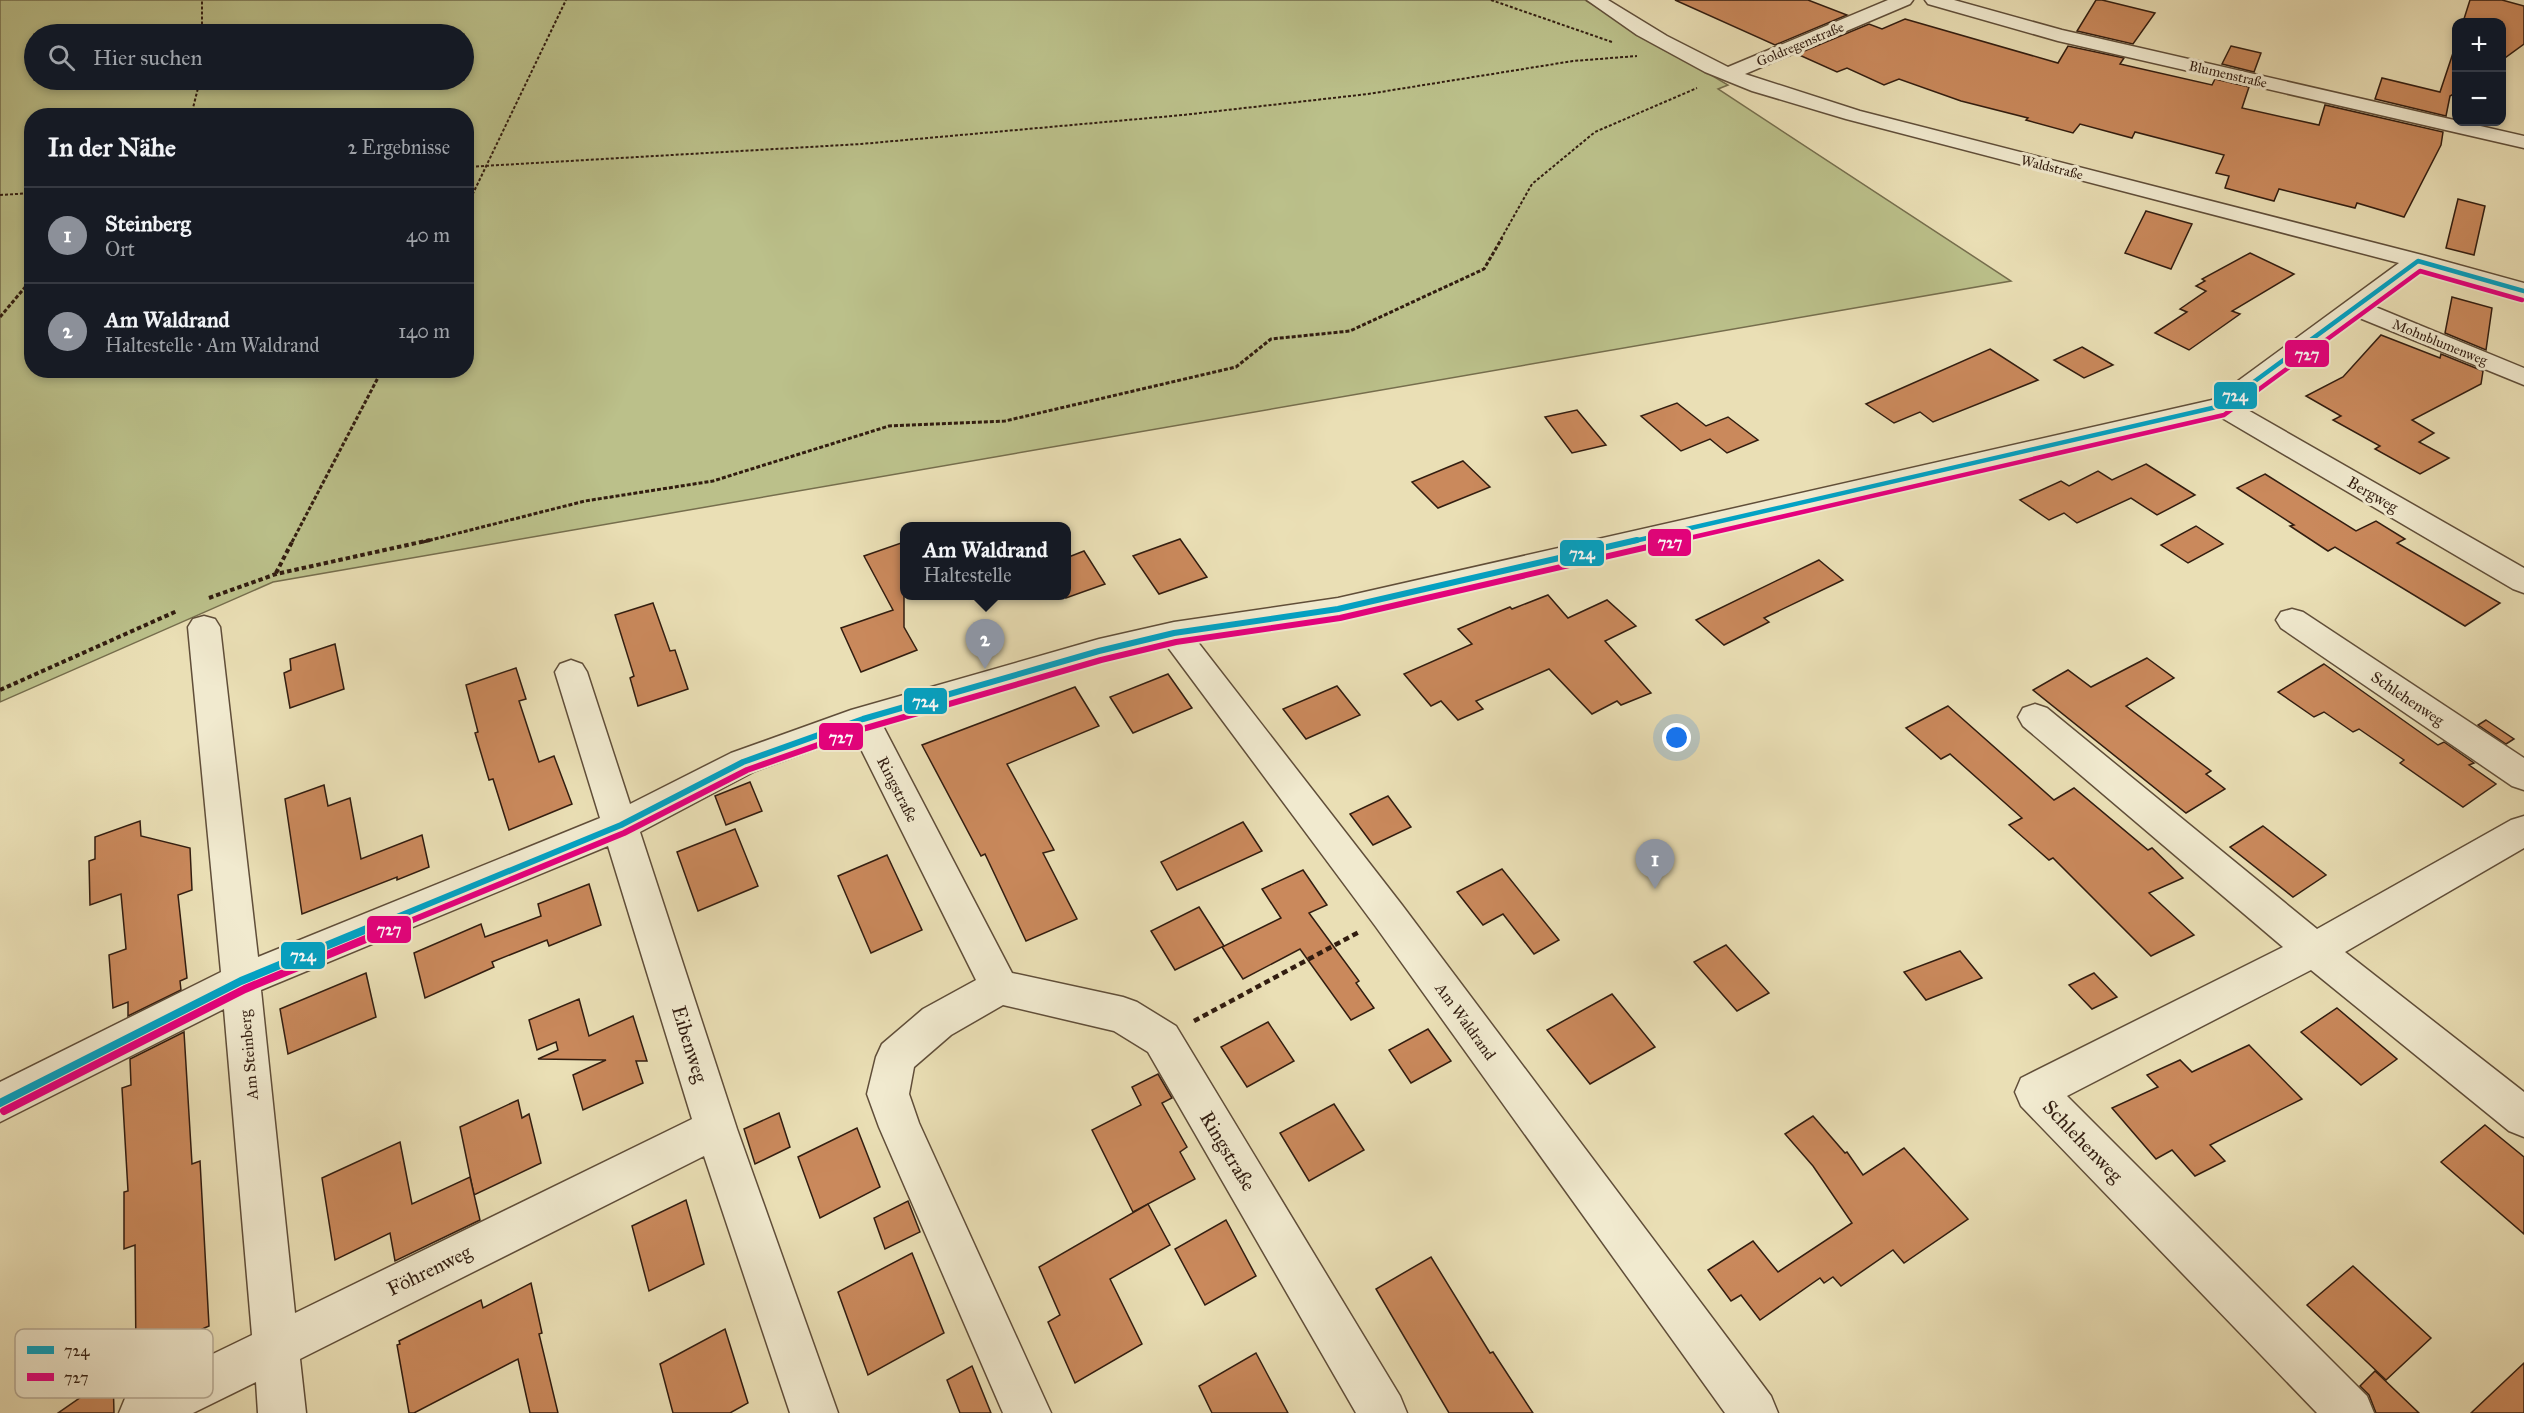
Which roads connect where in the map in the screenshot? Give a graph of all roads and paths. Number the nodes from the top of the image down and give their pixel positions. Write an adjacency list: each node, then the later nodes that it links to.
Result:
1 (202, 0): 7 (path)
2 (566, 0): 14 (path)
3 (1491, 0): 8 (path)
4 (1596, 0): 10 (street, Waldstraße)
5 (1904, 0): 10 (street, Goldregenstraße)
6 (1934, 0): 13 (street, Blumenstraße)
7 (202, 24)
8 (1620, 45)
9 (1644, 55): 14 (path)
10 (1728, 74): 19 (street, Waldstraße); 27 (path)
11 (198, 90): 12 (path)
12 (193, 108)
13 (2524, 142)
14 (489, 165): 15 (path); 16 (path)
15 (474, 166)
16 (474, 193)
17 (24, 194): 18 (path)
18 (0, 195)
19 (2418, 261): 21 (street, Waldstraße); 22 (street)
20 (24, 288): 23 (path)
21 (2524, 291)
22 (2356, 308): 24 (street, Mohnblumenweg); 26 (street)
23 (0, 317)
24 (2524, 377)
25 (378, 378): 27 (path)
26 (2221, 406): 28 (street, Bergweg); 31 (street)
27 (276, 574): 29 (path)
28 (2524, 582)
29 (198, 611): 33 (path); 41 (street, Am Steinberg)
30 (2292, 620): 36 (street, Schlehenweg)
31 (1174, 633): 35 (street); 39 (street, Am Waldrand)
32 (571, 672): 37 (street, Eibenweg)
33 (0, 690)
34 (2036, 717): 40 (street)
35 (862, 719): 37 (street); 42 (street, Ringstraße)
36 (2524, 776)
37 (621, 825): 41 (street); 46 (street, Eibenweg)
38 (2524, 830): 40 (street, Schlehenweg)
39 (1389, 916): 43 (path); 55 (street, Am Waldrand)
40 (2314, 950): 45 (street); 56 (street, Schlehenweg)
41 (241, 981): 44 (street); 47 (street, Am Steinberg)
42 (999, 987): 43 (street, Ringstraße); 53 (street)
43 (1162, 1039): 54 (street, Ringstraße)
44 (0, 1103)
45 (2524, 1118)
46 (717, 1129): 47 (street, Föhrenweg); 52 (street, Eibenweg)
47 (276, 1346): 48 (street, Föhrenweg); 51 (street, Am Steinberg)
48 (213, 1378)
49 (173, 1398): 50 (street, Föhrenweg)
50 (143, 1413)
51 (282, 1413)
52 (814, 1413)
53 (1028, 1413)
54 (1383, 1413)
55 (1754, 1413)
56 (2350, 1413)

